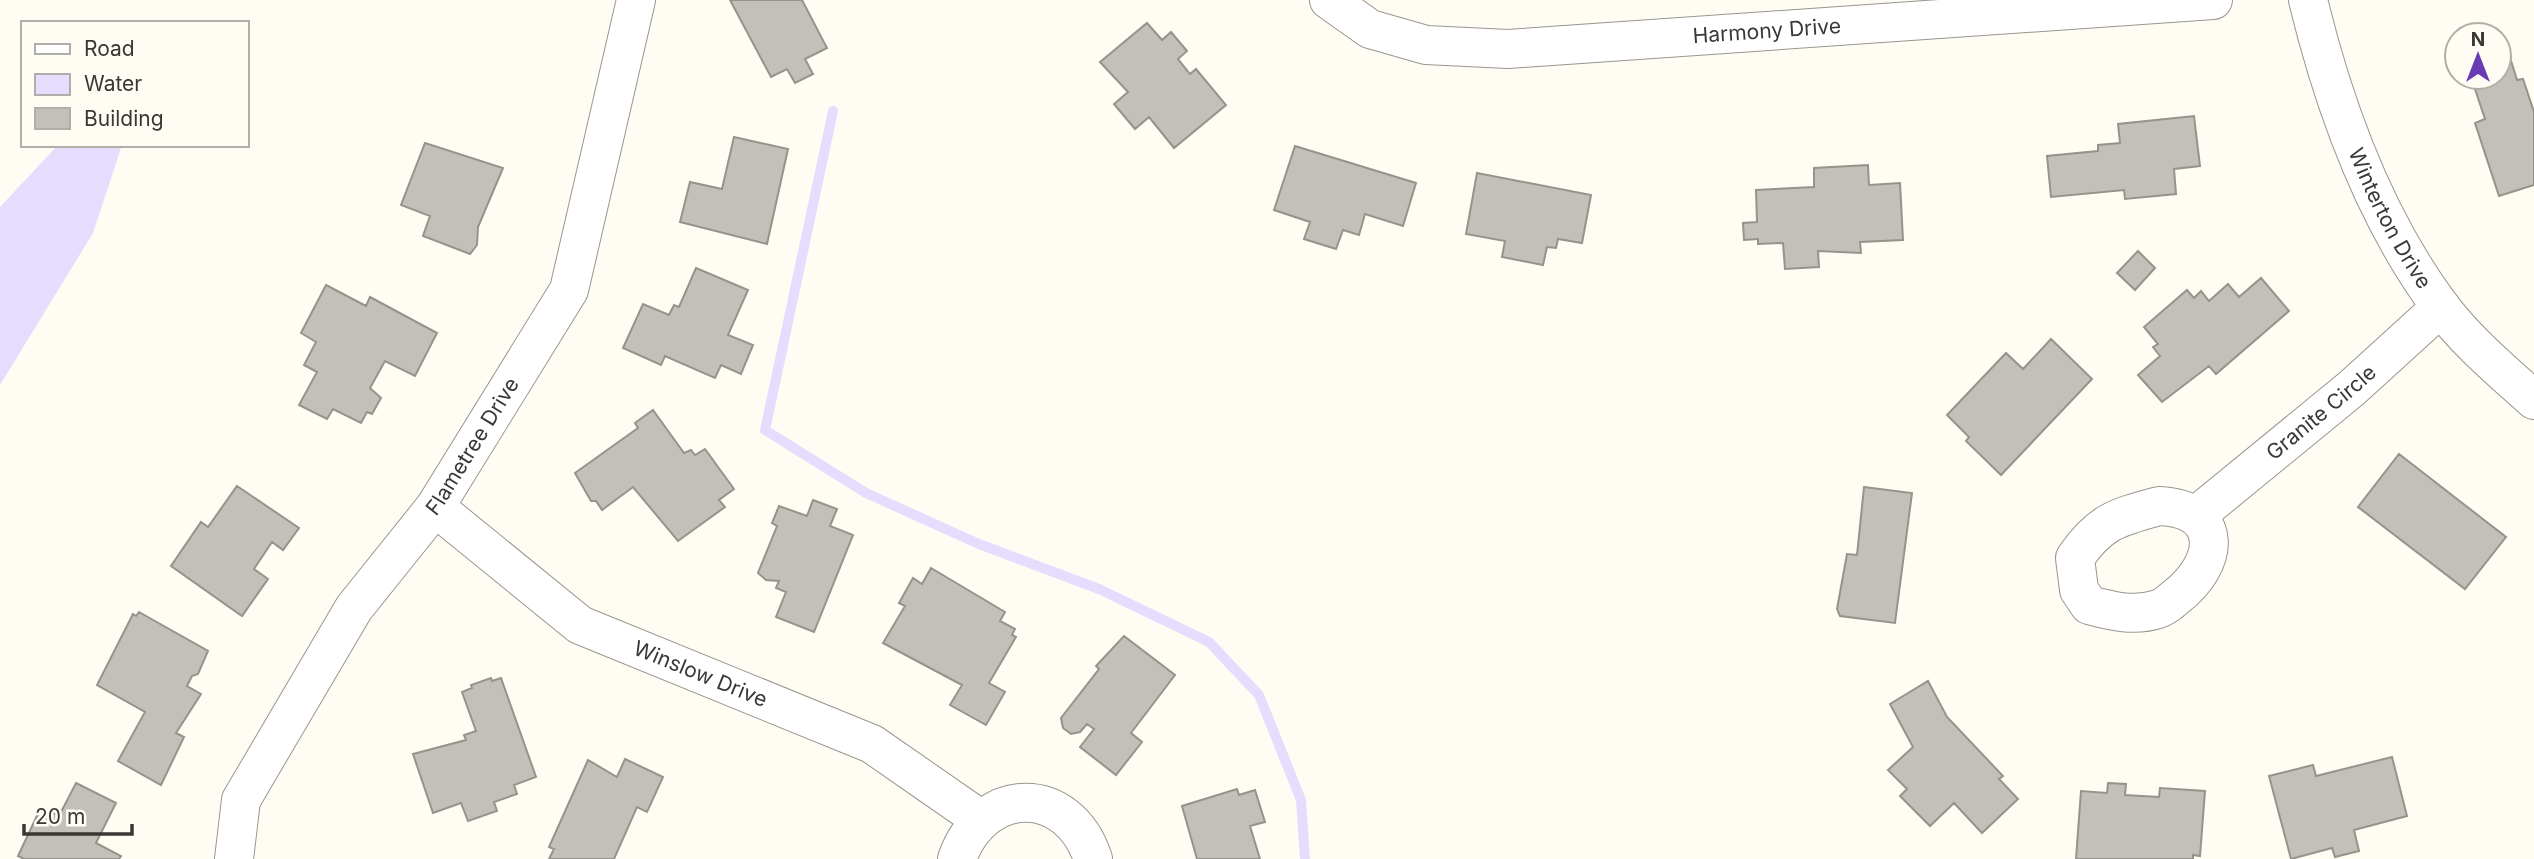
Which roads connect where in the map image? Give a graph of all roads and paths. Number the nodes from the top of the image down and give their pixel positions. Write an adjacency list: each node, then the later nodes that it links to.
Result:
1 (636, 0): 7 (street, Flametree Drive)
2 (1329, 0): 3 (street, Harmony Drive)
3 (2213, 0)
4 (2308, 0): 5 (street, Winterton Drive)
5 (2441, 307): 6 (street, Winterton Drive); 8 (street, Granite Circle)
6 (2534, 400)
7 (435, 507): 9 (street, Winslow Drive); 10 (street, Flametree Drive)
8 (2197, 515)
9 (980, 819): 11 (street); 12 (street)
10 (234, 859)
11 (957, 859)
12 (1093, 859)

